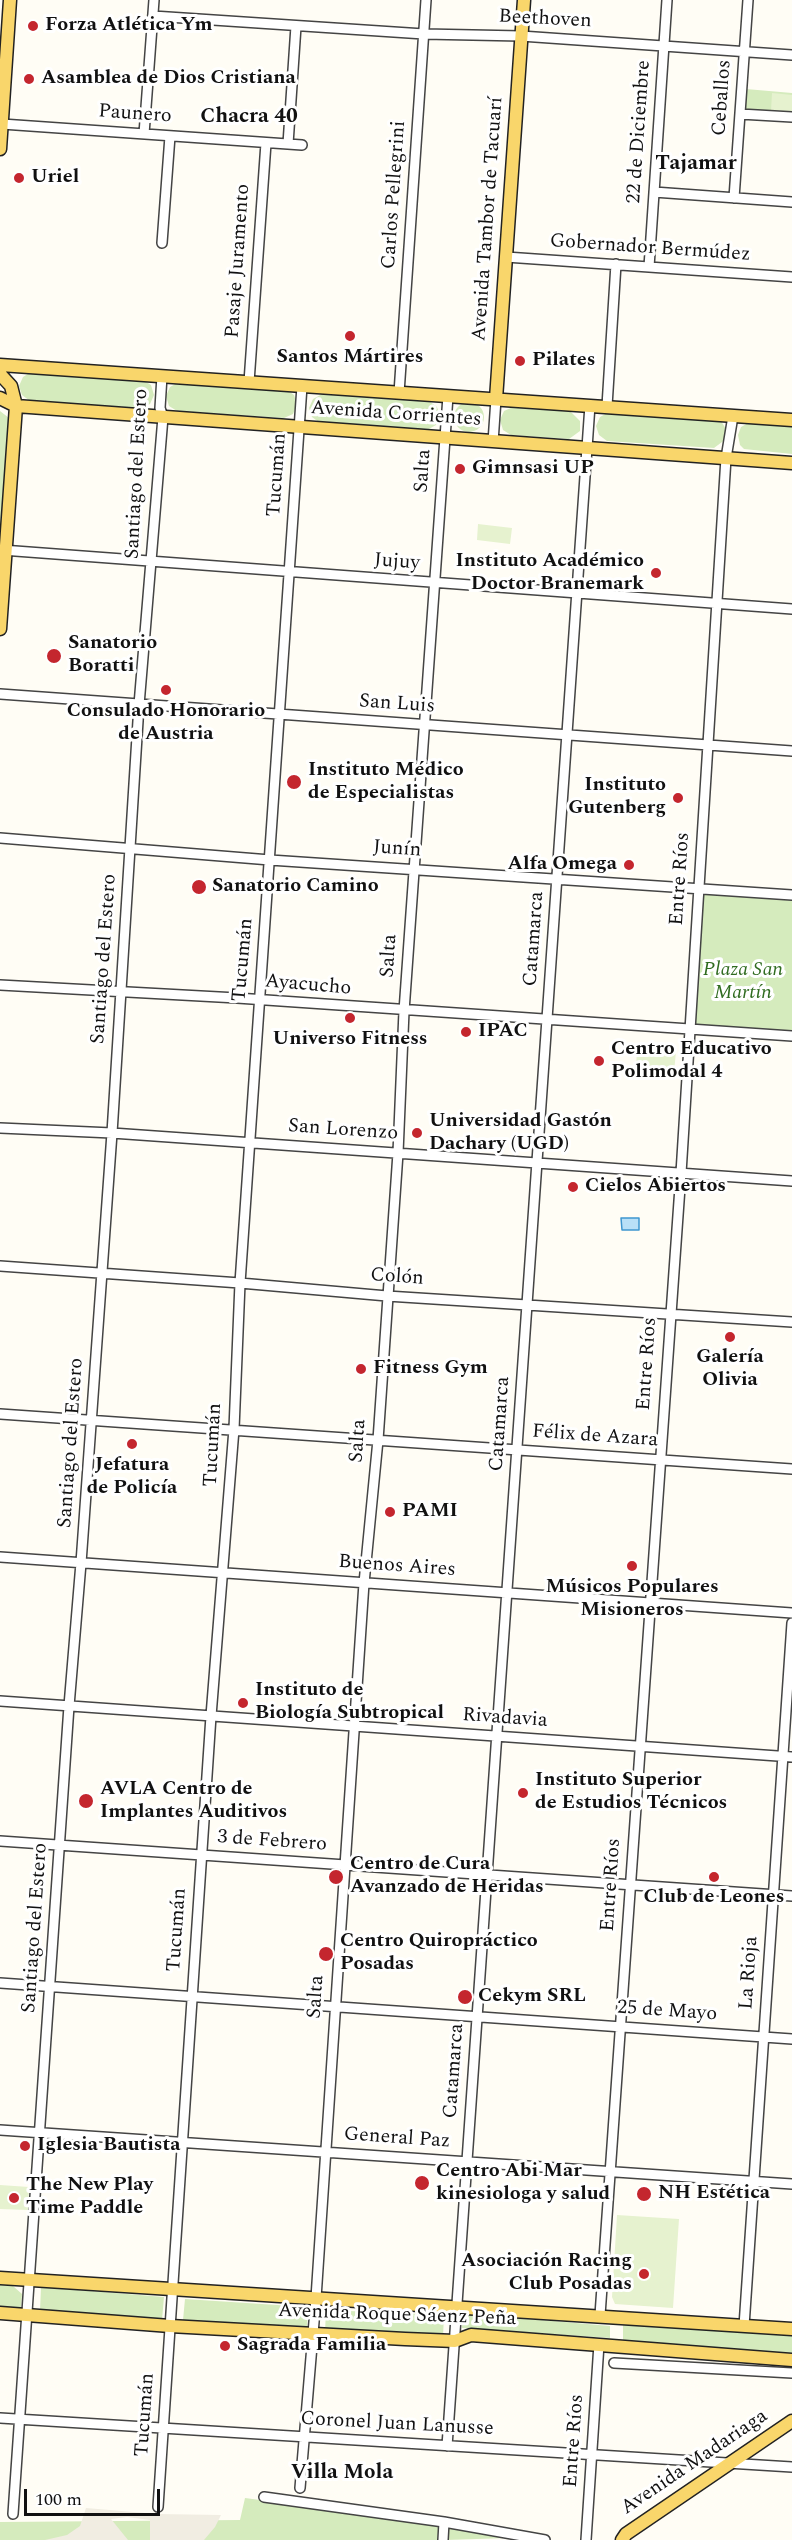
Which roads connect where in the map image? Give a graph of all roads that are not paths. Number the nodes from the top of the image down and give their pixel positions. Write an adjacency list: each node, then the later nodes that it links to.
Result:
1 (10, 0): 14 (main road)
2 (154, 0): 7 (street)
3 (426, 0): 9 (street, Carlos Pellegrini)
4 (524, 0): 10 (main road, Avenida Tambor de Tacuarí)
5 (667, 0): 11 (street, 22 de Diciembre)
6 (748, 0): 12 (street, Ceballos)
7 (153, 16): 8 (street, Beethoven); 18 (street)
8 (296, 26): 9 (street, Beethoven); 21 (street)
9 (424, 34): 10 (street, Beethoven); 37 (street, Carlos Pellegrini)
10 (521, 36): 11 (street, Beethoven); 28 (main road, Avenida Tambor de Tacuarí)
11 (664, 46): 12 (street, Beethoven); 24 (street, 22 de Diciembre)
12 (744, 51): 13 (street, Beethoven); 15 (street, Ceballos)
13 (792, 55)
14 (2, 77): 17 (main road)
15 (740, 114): 16 (street); 25 (street, Ceballos)
16 (792, 117)
17 (2, 124): 18 (street, Paunero); 23 (main road)
18 (144, 134): 19 (street, Paunero)
19 (170, 136): 20 (street, Paunero); 27 (street)
20 (266, 142): 21 (street, Paunero); 35 (street, Pasaje Juramento)
21 (288, 144): 22 (street, Paunero)
22 (302, 145)
23 (0, 149)
24 (654, 192): 25 (street); 30 (street, 22 de Diciembre)
25 (734, 198): 26 (street)
26 (792, 202)
27 (162, 243)
28 (506, 257): 29 (street, Gobernador Bermúdez); 40 (main road, Avenida Tambor de Tacuarí)
29 (616, 264): 30 (street, Gobernador Bermúdez); 43 (street)
30 (649, 267): 31 (street, Gobernador Bermúdez)
31 (792, 278)
32 (0, 365): 34 (main road, Avenida Corrientes)
33 (0, 374): 42 (main road)
34 (162, 376): 35 (main road, Avenida Corrientes); 45 (street, Santiago del Estero)
35 (249, 382): 36 (main road, Avenida Corrientes)
36 (302, 386): 37 (main road, Avenida Corrientes); 47 (street, Tucumán)
37 (399, 393): 38 (main road, Avenida Corrientes)
38 (448, 396): 40 (main road, Avenida Corrientes); 48 (street, Salta)
39 (0, 398): 42 (main road, Avenida Corrientes)
40 (496, 399): 41 (main road, Avenida Corrientes); 49 (street, Avenida Tambor de Tacuarí)
41 (590, 405): 43 (main road, Avenida Corrientes); 50 (street, Catamarca)
42 (16, 406): 45 (main road, Avenida Corrientes); 53 (main road)
43 (607, 406): 44 (main road, Avenida Corrientes)
44 (733, 416): 46 (main road, Avenida Corrientes); 51 (street, Entre Ríos)
45 (163, 417): 47 (main road, Avenida Corrientes); 54 (street, Santiago del Estero)
46 (792, 420)
47 (299, 427): 48 (main road, Avenida Corrientes); 55 (street, Tucumán)
48 (445, 438): 49 (main road, Avenida Corrientes); 56 (street, Salta)
49 (493, 442): 50 (main road, Avenida Corrientes)
50 (588, 448): 51 (main road, Avenida Corrientes); 57 (street, Catamarca)
51 (726, 458): 52 (main road, Avenida Corrientes); 58 (street, Entre Ríos)
52 (792, 463)
53 (3, 550): 54 (street, Jujuy); 60 (main road)
54 (152, 560): 55 (street, Jujuy); 62 (street, Santiago del Estero)
55 (289, 573): 56 (street, Jujuy); 63 (street, Tucumán)
56 (435, 583): 57 (street, Jujuy); 64 (street, Salta)
57 (577, 593): 58 (street, Jujuy); 65 (street, Catamarca)
58 (717, 603): 59 (street, Jujuy); 66 (street, Entre Ríos)
59 (792, 609)
60 (0, 629)
61 (0, 694): 62 (street, San Luis)
62 (139, 705): 63 (street, San Luis); 69 (street, Santiago del Estero)
63 (279, 715): 64 (street, San Luis); 70 (street, Tucumán)
64 (424, 725): 65 (street, San Luis); 71 (street, Salta)
65 (567, 735): 66 (street, San Luis); 72 (street, Catamarca)
66 (708, 745): 67 (street, San Luis); 73 (street, Entre Ríos)
67 (792, 751)
68 (0, 838): 69 (street, Junín)
69 (130, 847): 70 (street, Junín); 76 (street, Santiago del Estero)
70 (270, 860): 71 (street, Junín); 77 (street, Tucumán)
71 (414, 869): 72 (street, Junín); 78 (street, Salta)
72 (557, 878): 73 (street, Junín); 79 (street, Catamarca)
73 (699, 888): 74 (street, Junín); 80 (street, Entre Ríos)
74 (792, 895)
75 (0, 985): 76 (street, Ayacucho)
76 (121, 991): 77 (street, Ayacucho); 83 (street, Santiago del Estero)
77 (259, 1000): 78 (street, Ayacucho); 84 (street, Tucumán)
78 (404, 1011): 79 (street, Ayacucho); 85 (street, Salta)
79 (547, 1021): 80 (street, Ayacucho); 86 (street, Catamarca)
80 (690, 1030): 81 (street, Ayacucho); 87 (street, Entre Ríos)
81 (792, 1036)
82 (0, 1128): 83 (street, San Lorenzo)
83 (112, 1133): 84 (street, San Lorenzo); 90 (street, Santiago del Estero)
84 (249, 1143): 85 (street, San Lorenzo); 91 (street, Tucumán)
85 (398, 1153): 86 (street, San Lorenzo); 92 (street, Salta)
86 (537, 1163): 87 (street, San Lorenzo); 93 (street, Catamarca)
87 (681, 1173): 88 (street, San Lorenzo); 94 (street, Entre Ríos)
88 (792, 1181)
89 (0, 1266): 90 (street, Colón)
90 (101, 1274): 91 (street, Colón); 97 (street, Santiago del Estero)
91 (240, 1283): 92 (street, Colón); 98 (street, Tucumán)
92 (387, 1296): 93 (street, Colón); 99 (street, Salta)
93 (527, 1303): 94 (street, Colón); 100 (street, Catamarca)
94 (670, 1314): 95 (street, Colón); 101 (street, Entre Ríos)
95 (792, 1322)
96 (0, 1414): 97 (street, Félix de Azara)
97 (92, 1419): 98 (street, Félix de Azara); 104 (street, Santiago del Estero)
98 (234, 1429): 99 (street, Félix de Azara); 105 (street, Tucumán)
99 (378, 1440): 100 (street, Félix de Azara); 106 (street, Salta)
100 (517, 1449): 101 (street, Félix de Azara); 107 (street, Catamarca)
101 (660, 1459): 102 (street, Félix de Azara); 108 (street, Entre Ríos)
102 (792, 1468)
103 (0, 1557): 104 (street, Buenos Aires)
104 (81, 1563): 105 (street, Buenos Aires); 112 (street, Santiago del Estero)
105 (224, 1573): 106 (street, Buenos Aires); 113 (street, Tucumán)
106 (364, 1583): 107 (street, Buenos Aires); 114 (street, Salta)
107 (507, 1593): 108 (street, Buenos Aires); 115 (street, Catamarca)
108 (650, 1603): 109 (street, Buenos Aires); 116 (street, Entre Ríos)
109 (792, 1613)
110 (792, 1623): 117 (street, La Rioja)
111 (0, 1701): 112 (street, Rivadavia)
112 (69, 1706): 113 (street, Rivadavia); 119 (street, Santiago del Estero)
113 (210, 1716): 114 (street, Rivadavia); 120 (street, Tucumán)
114 (354, 1726): 115 (street, Rivadavia); 121 (street, Salta)
115 (497, 1736): 116 (street, Rivadavia); 122 (street, Catamarca)
116 (639, 1746): 117 (street, Rivadavia); 123 (street, Entre Ríos)
117 (787, 1757): 124 (street, La Rioja)
118 (0, 1841): 119 (street, 3 de Febrero)
119 (60, 1844): 120 (street, 3 de Febrero); 127 (street, Santiago del Estero)
120 (201, 1855): 121 (street, 3 de Febrero); 128 (street, Tucumán)
121 (344, 1865): 122 (street, 3 de Febrero); 129 (street, Salta)
122 (487, 1875): 123 (street, 3 de Febrero); 130 (street, Catamarca)
123 (630, 1885): 124 (street, 3 de Febrero); 131 (street, Entre Ríos)
124 (773, 1895): 125 (street, 3 de Febrero); 132 (street, La Rioja)
125 (792, 1896)
126 (0, 1983): 127 (street, 25 de Mayo)
127 (49, 1986): 128 (street, 25 de Mayo); 135 (street, Santiago del Estero)
128 (192, 1996): 129 (street, 25 de Mayo); 136 (street, Tucumán)
129 (334, 2006): 130 (street, 25 de Mayo); 137 (street, Salta)
130 (477, 2016): 131 (street, 25 de Mayo); 138 (street, Catamarca)
131 (620, 2027): 132 (street, 25 de Mayo); 139 (street, Entre Ríos)
132 (763, 2037): 133 (street, 25 de Mayo); 140 (street, La Rioja)
133 (792, 2039)
134 (0, 2130): 135 (street, General Paz)
135 (40, 2133): 136 (street, General Paz); 143 (street, Santiago del Estero)
136 (182, 2143): 137 (street, General Paz); 144 (street, Tucumán)
137 (324, 2152): 138 (street, General Paz); 145 (street, Salta)
138 (467, 2162): 139 (street, General Paz); 146 (street, Catamarca)
139 (610, 2172): 140 (street, General Paz); 149 (street, Entre Ríos)
140 (753, 2182): 141 (street, General Paz); 151 (street, La Rioja)
141 (792, 2184)
142 (0, 2278): 143 (main road, Avenida Roque Sáenz Peña)
143 (29, 2281): 144 (main road, Avenida Roque Sáenz Peña); 148 (street, Santiago del Estero)
144 (172, 2289): 145 (main road, Avenida Roque Sáenz Peña); 150 (street, Tucumán)
145 (315, 2298): 146 (main road, Avenida Roque Sáenz Peña); 153 (street, Salta)
146 (457, 2307): 149 (main road, Avenida Roque Sáenz Peña); 154 (street, Catamarca)
147 (0, 2313): 148 (main road, Avenida Roque Sáenz Peña)
148 (27, 2315): 150 (main road, Avenida Roque Sáenz Peña); 160 (street, Santiago del Estero)
149 (600, 2315): 151 (main road, Avenida Roque Sáenz Peña)
150 (170, 2326): 153 (main road, Avenida Roque Sáenz Peña); 162 (street, Tucumán)
151 (744, 2326): 152 (main road, Avenida Roque Sáenz Peña)
152 (792, 2329)
153 (312, 2334): 154 (main road, Avenida Roque Sáenz Peña); 163 (street, Salta)
154 (455, 2341): 155 (main road, Avenida Roque Sáenz Peña); 164 (street, Catamarca)
155 (599, 2344): 156 (main road, Avenida Roque Sáenz Peña); 165 (street, Entre Ríos)
156 (792, 2360)
157 (614, 2362): 158 (street)
158 (792, 2373)
159 (0, 2418): 160 (street, Coronel Juan Lanusse)
160 (19, 2420): 162 (street, Coronel Juan Lanusse); 171 (street, Santiago del Estero)
161 (792, 2421): 166 (main road, Avenida Madariaga)
162 (163, 2428): 163 (street, Coronel Juan Lanusse); 170 (street, Tucumán)
163 (304, 2437): 164 (street, Coronel Juan Lanusse); 168 (street, Salta)
164 (447, 2446): 165 (street, Coronel Juan Lanusse)
165 (592, 2454): 166 (street, Coronel Juan Lanusse); 175 (street, Entre Ríos)
166 (730, 2463): 167 (street, Coronel Juan Lanusse); 176 (main road, Avenida Madariaga)
167 (792, 2467)
168 (300, 2488)
169 (264, 2497): 172 (street)
170 (158, 2507)
171 (14, 2514)
172 (444, 2522): 173 (street); 174 (street)
173 (537, 2539)
174 (443, 2540)
175 (586, 2540)
176 (622, 2540)

